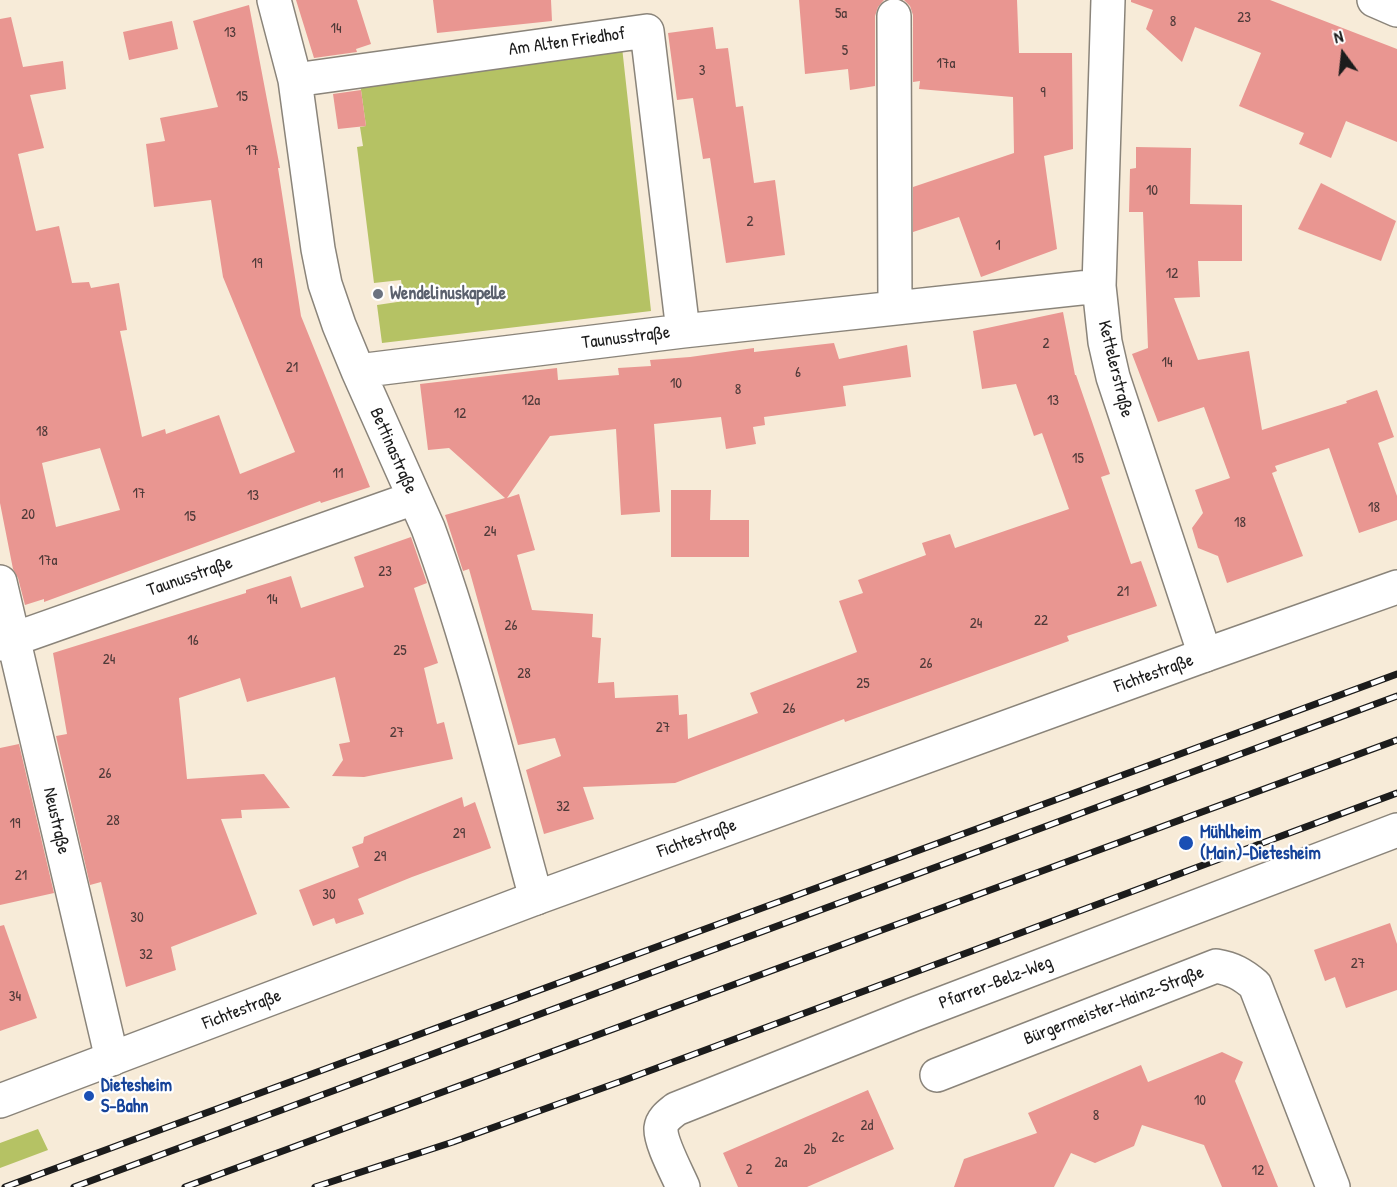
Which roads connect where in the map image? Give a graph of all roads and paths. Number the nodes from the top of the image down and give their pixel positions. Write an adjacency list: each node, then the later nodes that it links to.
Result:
1 (274, 0): 6 (street, Bettinastraße)
2 (1108, 0): 7 (street, Kettelerstraße)
3 (1374, 0): 4 (street)
4 (1397, 9)
5 (894, 16): 8 (street)
6 (295, 80): 9 (street, Am Alten Friedhof); 10 (street, Bettinastraße)
7 (1099, 286): 8 (street, Taunusstraße); 15 (street, Kettelerstraße)
8 (895, 308): 9 (street, Taunusstraße)
9 (682, 331): 10 (street, Taunusstraße)
10 (358, 371): 11 (street, Bettinastraße)
11 (414, 498): 14 (street, Taunusstraße); 17 (street, Bettinastraße)
12 (0, 582): 14 (street, Neustraße)
13 (1397, 587): 15 (street, Fichtestraße)
14 (7, 642): 18 (street, Neustraße)
15 (1205, 655): 17 (street, Fichtestraße)
16 (1397, 830): 21 (street, Pfarrer-Belz-Weg)
17 (537, 898): 18 (street, Fichtestraße)
18 (112, 1059): 20 (street, Fichtestraße)
19 (937, 1075): 22 (street, Bürgermeister-Hainz-Straße)
20 (0, 1101)
21 (680, 1186)
22 (1332, 1187)

